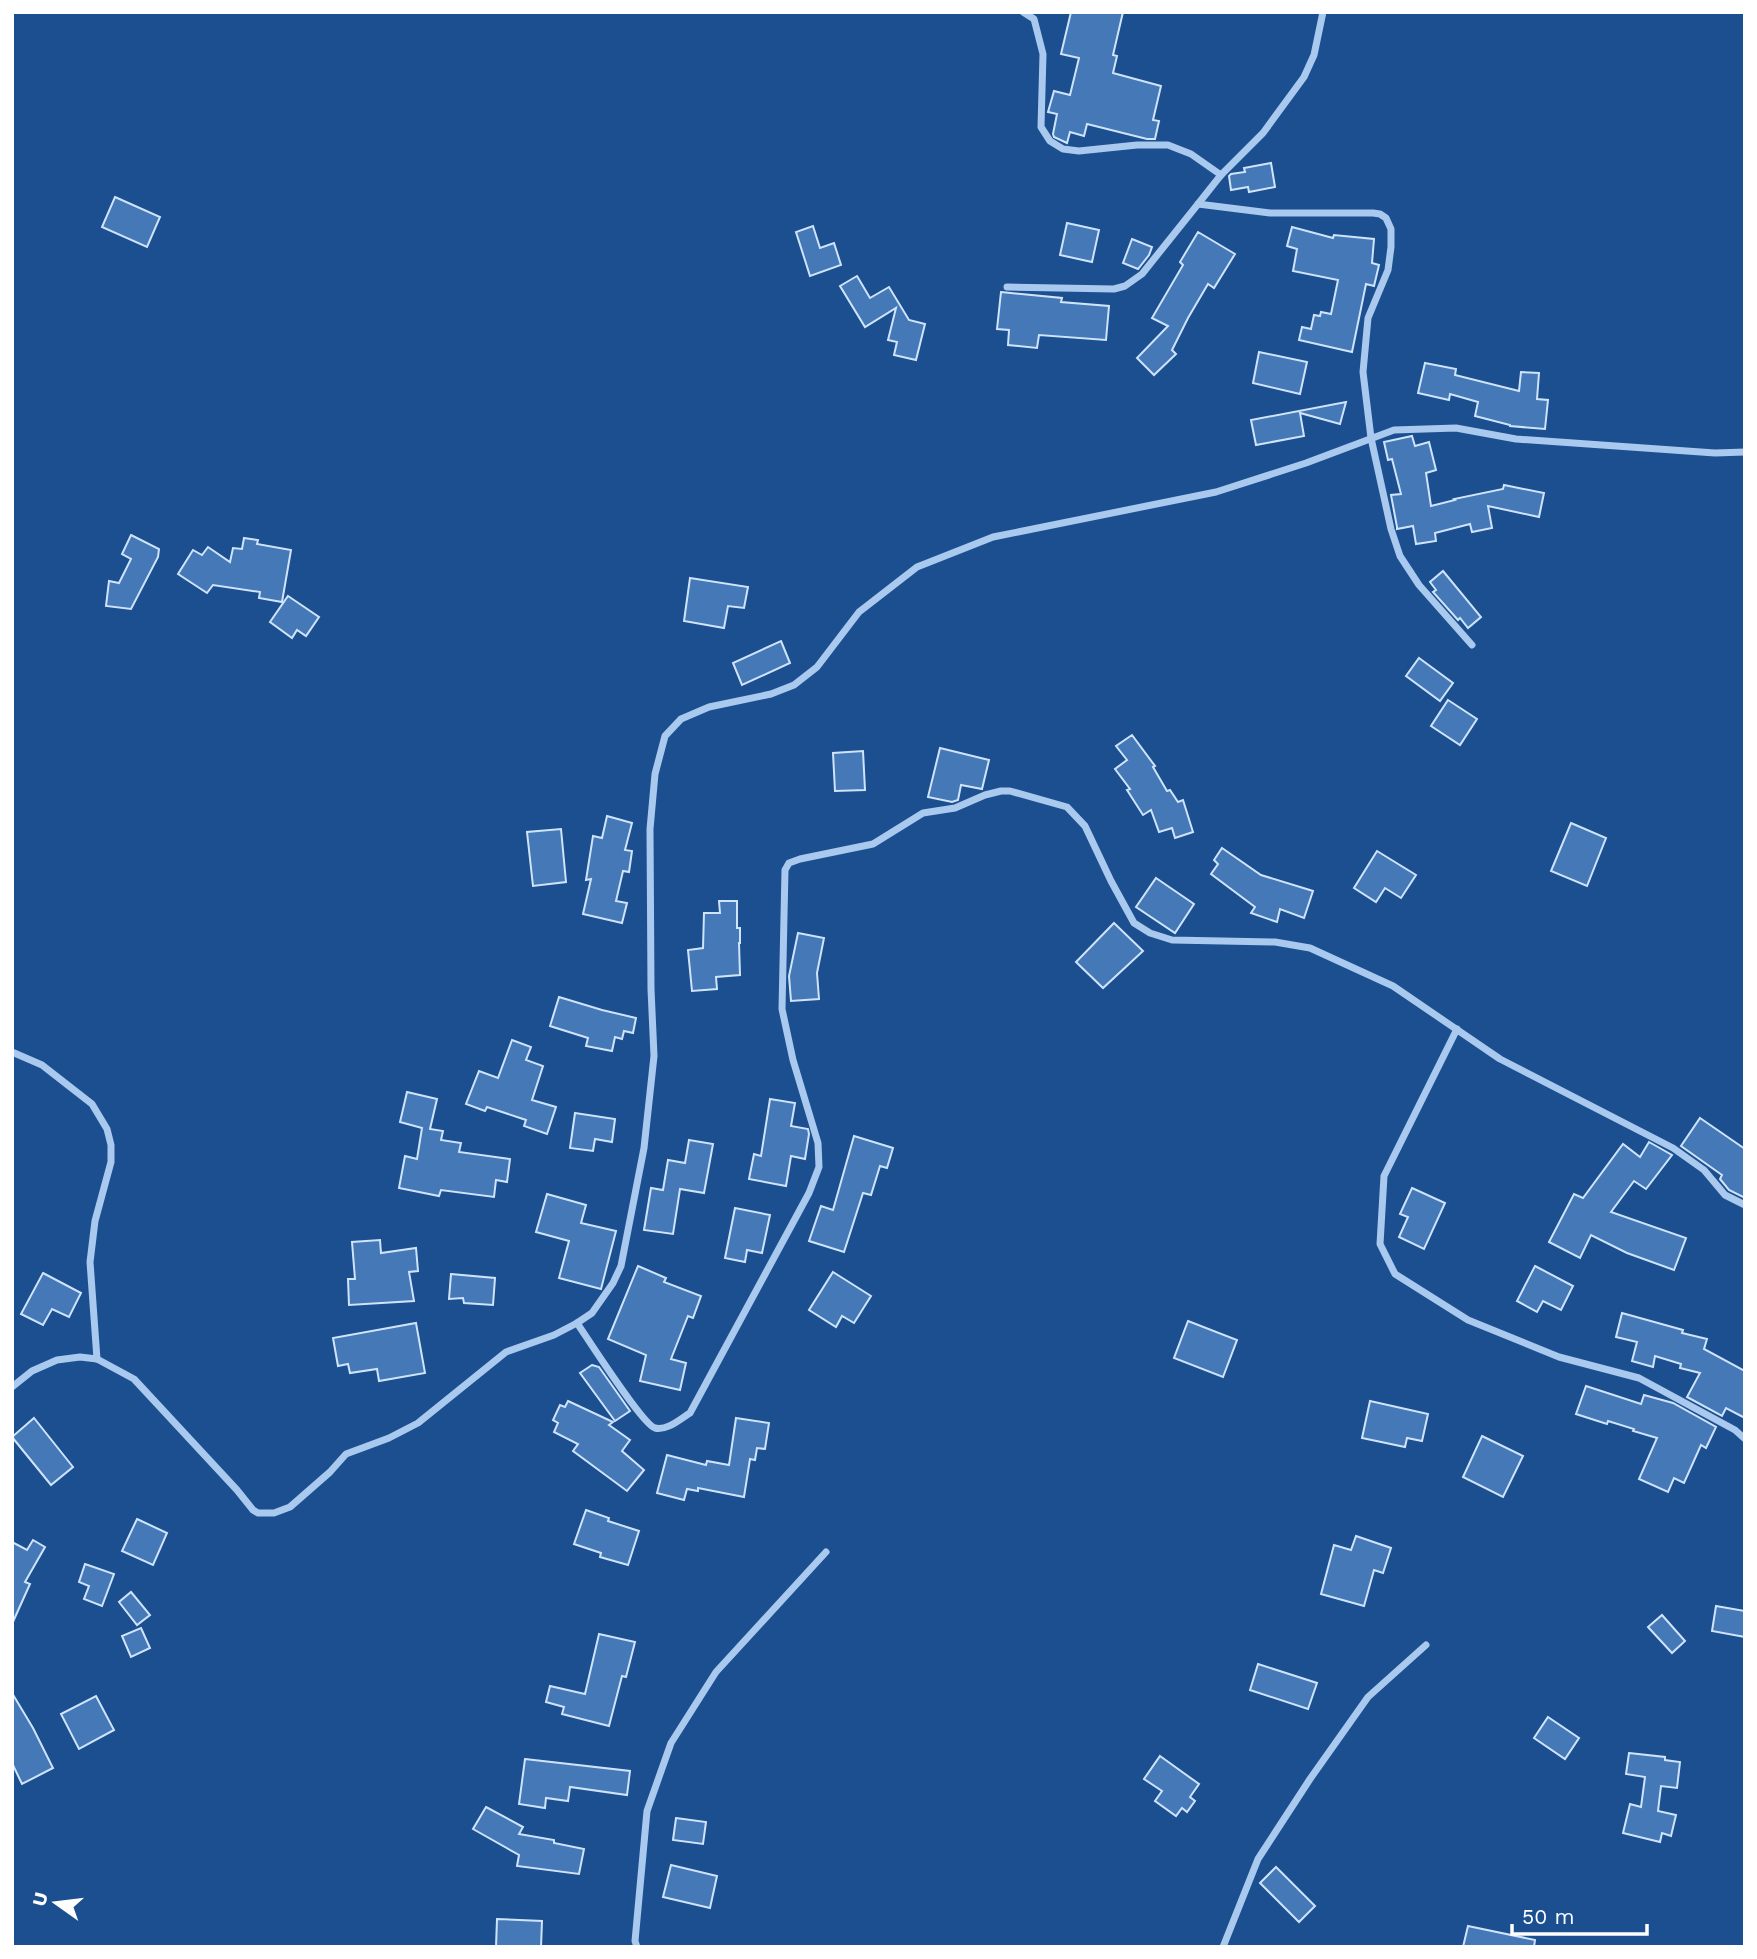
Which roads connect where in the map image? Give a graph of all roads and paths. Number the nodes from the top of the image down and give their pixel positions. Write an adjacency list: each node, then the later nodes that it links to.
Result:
1 (1023, 12): 3 (street)
2 (1323, 12): 3 (street)
3 (1221, 175): 4 (street)
4 (1198, 204): 5 (street); 6 (street)
5 (1006, 287)
6 (1371, 438): 7 (street); 8 (street); 12 (street)
7 (1745, 452)
8 (1472, 645)
9 (1457, 1029): 11 (street); 12 (street); 15 (street)
10 (12, 1052): 13 (street)
11 (1745, 1205)
12 (577, 1323): 13 (street)
13 (97, 1359): 14 (street)
14 (12, 1387)
15 (1745, 1439)
16 (826, 1552): 18 (street)
17 (1426, 1645): 19 (street)
18 (637, 1947)
19 (1223, 1947)

